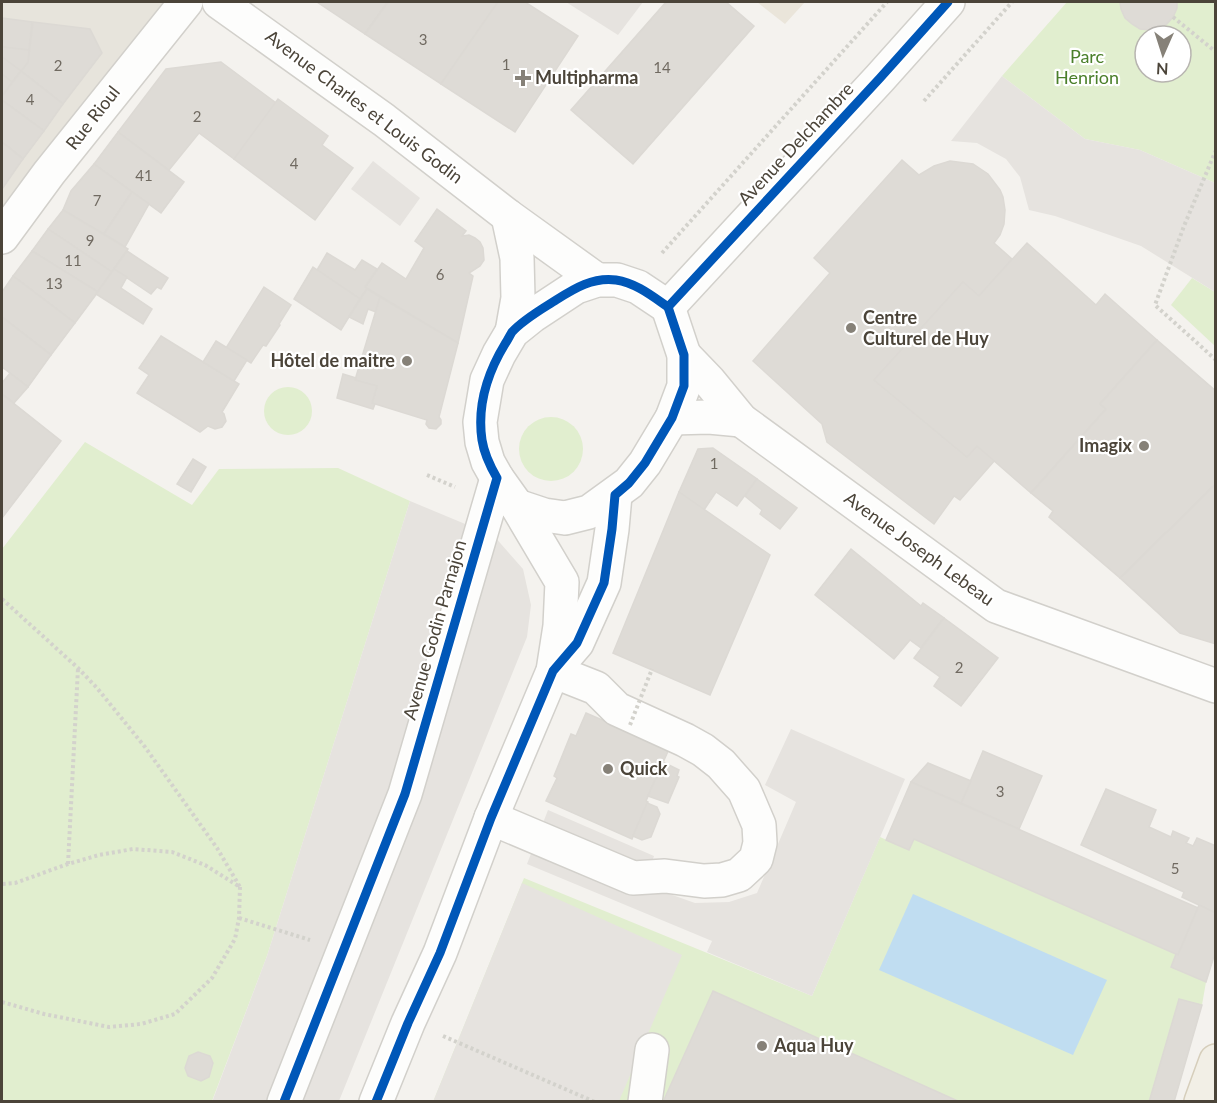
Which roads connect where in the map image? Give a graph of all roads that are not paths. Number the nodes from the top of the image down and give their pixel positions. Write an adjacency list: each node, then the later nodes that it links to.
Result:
1 (186, 2): 5 (street, Rue Rioul)
2 (219, 2): 4 (street, Avenue Charles et Louis Godin)
3 (948, 2): 7 (street, Avenue Delchambre)
4 (508, 216): 6 (street, Avenue Charles et Louis Godin); 8 (street)
5 (2, 237)
6 (597, 280): 7 (street); 8 (street)
7 (668, 307): 9 (street)
8 (512, 332): 12 (street)
9 (684, 355): 10 (street); 11 (street, Avenue Joseph Lebeau)
10 (672, 418): 11 (street); 13 (street)
11 (741, 420): 16 (street, Avenue Joseph Lebeau)
12 (497, 478): 14 (street); 20 (street, Avenue Godin Parnajon)
13 (615, 495): 14 (street); 15 (street)
14 (517, 506): 15 (street)
15 (553, 671): 17 (street); 17 (street)
16 (1215, 686)
17 (491, 818): 21 (street)
18 (652, 1050): 22 (street)
19 (1215, 1061): 23 (main road)
20 (284, 1101)
21 (376, 1101)
22 (645, 1101)
23 (1201, 1101)

